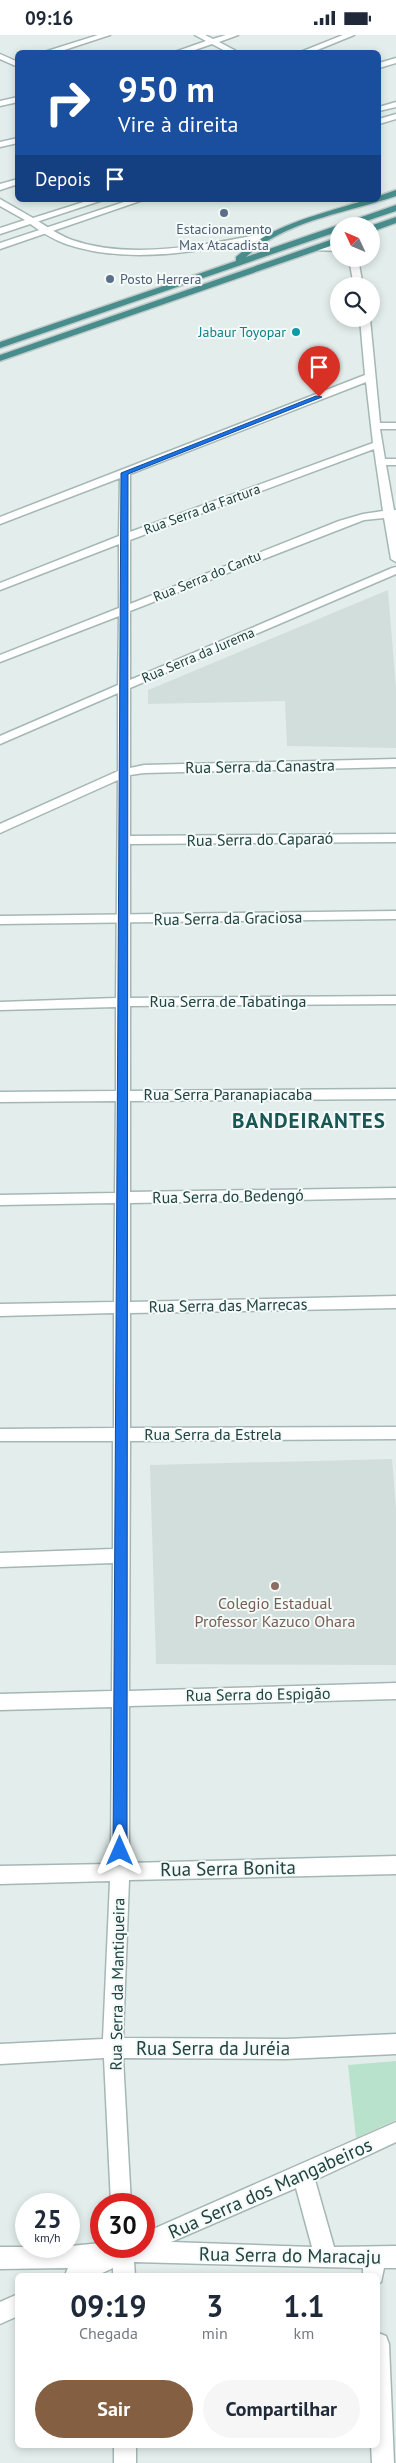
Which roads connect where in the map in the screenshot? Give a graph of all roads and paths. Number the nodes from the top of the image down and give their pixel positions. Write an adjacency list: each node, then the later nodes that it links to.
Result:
1 (106, 35): 6 (street)
2 (199, 35): 5 (street)
3 (234, 35): 5 (street)
4 (350, 35): 9 (street)
5 (213, 42): 7 (street); 8 (street)
6 (55, 50)
7 (186, 50)
8 (230, 50)
9 (310, 50)
10 (0, 56): 12 (street)
11 (396, 60): 14 (street)
12 (15, 63): 13 (street)
13 (0, 65)
14 (381, 65)
15 (15, 100): 16 (street)
16 (0, 104)
17 (396, 104): 18 (street)
18 (381, 108)
19 (396, 116): 20 (street)
20 (381, 121)
21 (15, 141): 22 (street)
22 (0, 145)
23 (15, 182): 24 (street)
24 (0, 187)
25 (396, 193): 26 (highway)
26 (381, 198)
27 (0, 202): 34 (street)
28 (93, 202): 34 (street)
29 (134, 202): 38 (street)
30 (369, 202): 39 (highway)
31 (396, 208): 32 (highway)
32 (369, 217)
33 (396, 220): 35 (highway)
34 (32, 221): 37 (street); 38 (street)
35 (380, 226)
36 (330, 230): 41 (highway)
37 (0, 231)
38 (48, 231): 40 (street); 43 (street)
39 (271, 235): 40 (street); 46 (highway)
40 (228, 243): 46 (street)
41 (293, 243): 46 (highway); 47 (highway)
42 (330, 243): 44 (highway)
43 (0, 246)
44 (317, 248): 45 (street); 50 (highway)
45 (330, 248)
46 (245, 251): 47 (highway)
47 (234, 263): 49 (highway)
48 (366, 327): 51 (street)
49 (0, 345)
50 (0, 358)
51 (372, 376): 52 (street); 57 (street)
52 (375, 426): 53 (street); 54 (street)
53 (396, 426)
54 (378, 444): 56 (street); 60 (street, Rua Serra da Fartura)
55 (396, 461): 56 (street)
56 (381, 462): 58 (street)
57 (124, 473): 59 (street); 60 (street, Rua Serra da Mantiqueira)
58 (392, 513): 61 (street); 64 (street, Rua Serra do Cantu)
59 (0, 521)
60 (124, 538): 63 (street, Rua Serra da Fartura); 64 (street, Rua Serra da Mantiqueira)
61 (396, 559)
62 (396, 570): 66 (street, Rua Serra da Jurema)
63 (0, 587)
64 (124, 609): 65 (street, Rua Serra do Cantu); 66 (street, Rua Serra da Mantiqueira)
65 (0, 659)
66 (125, 686): 67 (street, Rua Serra da Jurema); 69 (street, Rua Serra da Mantiqueira)
67 (0, 740)
68 (396, 763): 69 (street, Rua Serra da Canastra)
69 (125, 772): 70 (street, Rua Serra da Canastra); 72 (street, Rua Serra da Mantiqueira)
70 (0, 829)
71 (396, 838): 72 (street, Rua Serra do Caparaó)
72 (124, 840): 74 (street, Rua Serra da Mantiqueira)
73 (396, 915): 74 (street, Rua Serra da Graciosa)
74 (124, 919): 75 (street, Rua Serra da Graciosa); 77 (street, Rua Serra da Mantiqueira)
75 (0, 920)
76 (396, 1000): 77 (street, Rua Serra de Tabatinga)
77 (124, 1002): 78 (street, Rua Serra de Tabatinga); 80 (street, Rua Serra da Mantiqueira)
78 (0, 1006)
79 (396, 1094): 80 (street, Rua Serra Paranapiacaba)
80 (124, 1095): 81 (street, Rua Serra Paranapiacaba); 83 (street, Rua Serra da Mantiqueira)
81 (0, 1097)
82 (396, 1193): 83 (street, Rua Serra do Bedengó)
83 (123, 1197): 84 (street, Rua Serra do Bedengó); 86 (street, Rua Serra da Mantiqueira)
84 (0, 1200)
85 (396, 1302): 86 (street, Rua Serra das Marrecas)
86 (123, 1306): 87 (street, Rua Serra das Marrecas); 89 (street, Rua Serra da Mantiqueira)
87 (0, 1310)
88 (396, 1433): 89 (street, Rua Serra da Estrela)
89 (122, 1434): 90 (street, Rua Serra da Estrela); 91 (street, Rua Serra da Mantiqueira)
90 (0, 1435)
91 (122, 1556): 92 (street); 94 (street, Rua Serra da Mantiqueira)
92 (0, 1560)
93 (396, 1691): 94 (street, Rua Serra do Espigão)
94 (121, 1697): 95 (street, Rua Serra do Espigão); 97 (street, Rua Serra da Mantiqueira)
95 (0, 1702)
96 (396, 1865): 97 (street, Rua Serra Bonita)
97 (120, 1870): 98 (street, Rua Serra Bonita); 100 (street, Rua Serra da Mantiqueira)
98 (0, 1875)
99 (396, 2044): 100 (street, Rua Serra da Juréia)
100 (113, 2048): 101 (street, Rua Serra da Juréia); 104 (street, Rua Serra da Mantiqueira)
101 (0, 2053)
102 (396, 2132): 103 (street, Rua Serra dos Mangabeiros)
103 (302, 2175): 105 (street, Rua Serra dos Mangabeiros); 112 (street)
104 (120, 2193)
105 (155, 2238)
106 (155, 2249): 112 (street, Rua Serra do Maracaju)
107 (90, 2254): 109 (street, Rua Serra do Maracaju)
108 (396, 2257): 113 (street, Rua Serra do Maracaju)
109 (0, 2258)
110 (109, 2258): 114 (street)
111 (127, 2258): 115 (street)
112 (326, 2258): 113 (street, Rua Serra do Maracaju)
113 (374, 2266)
114 (80, 2273)
115 (124, 2273)
116 (15, 2306): 117 (street)
117 (0, 2313)
118 (380, 2383): 121 (street)
119 (125, 2448): 120 (street)
120 (125, 2463)
121 (384, 2463)

